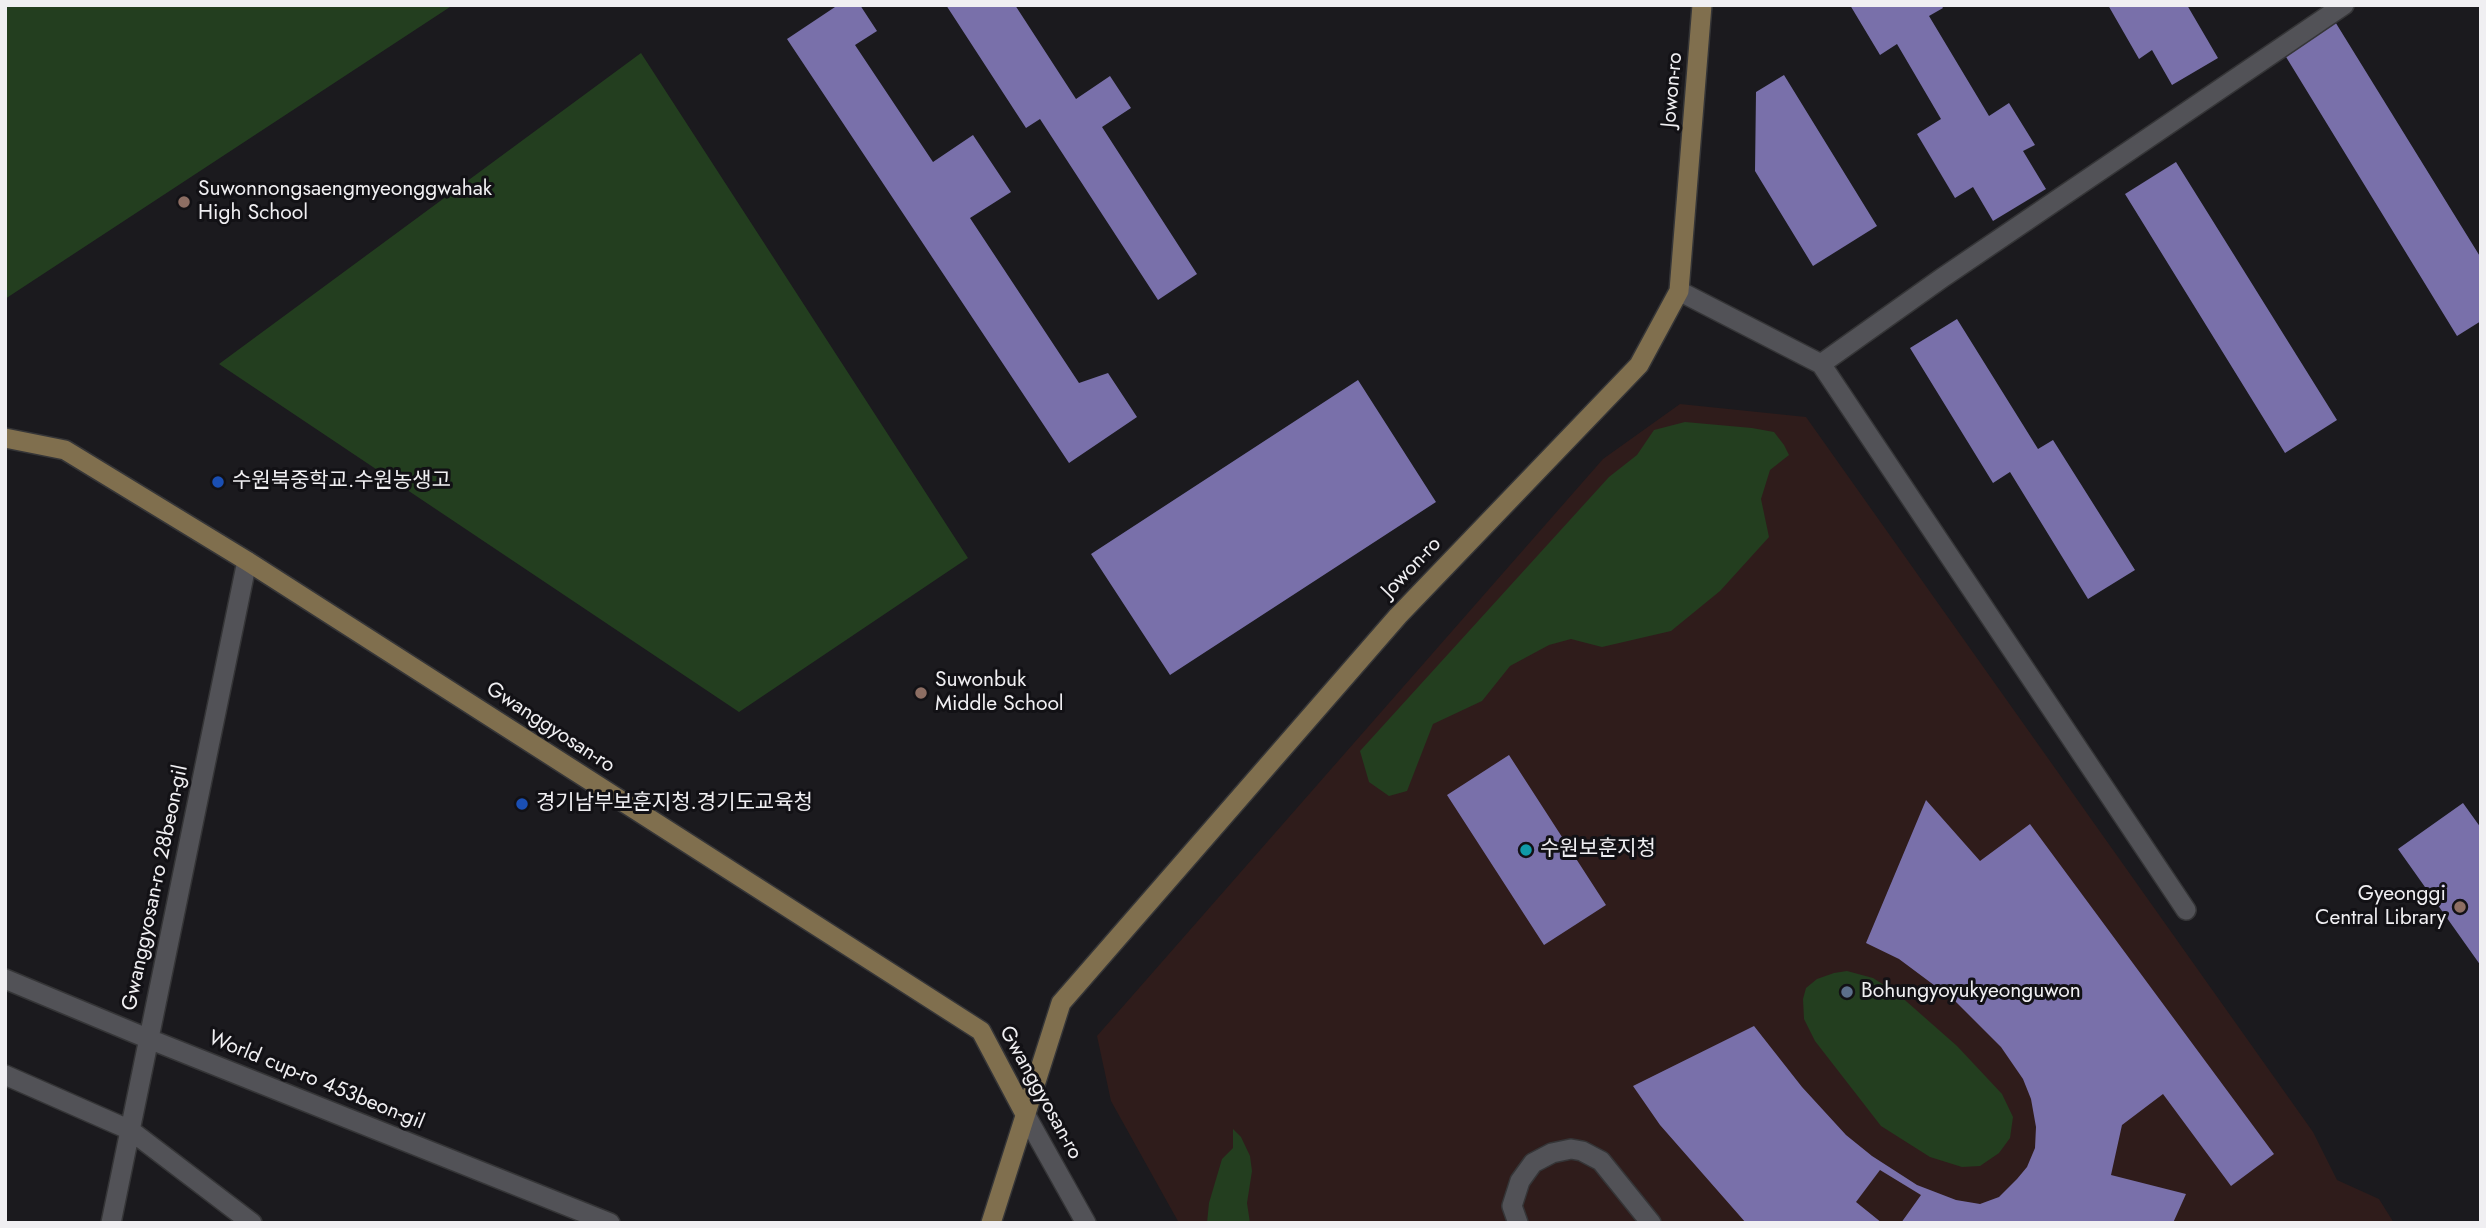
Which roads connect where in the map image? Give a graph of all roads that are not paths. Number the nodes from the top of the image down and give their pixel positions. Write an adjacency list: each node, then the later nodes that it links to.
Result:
1 (1702, 5): 3 (main road, Jowon-ro)
2 (2344, 5): 4 (street)
3 (1679, 291): 4 (street); 11 (main road, Jowon-ro)
4 (1821, 364): 7 (street)
5 (5, 438): 6 (main road, Gwanggyosan-ro)
6 (247, 562): 9 (street, Gwanggyosan-ro 28beon-gil); 11 (main road, Gwanggyosan-ro)
7 (2186, 909)
8 (5, 978): 9 (street, World cup-ro 453beon-gil)
9 (149, 1039): 12 (street, Gwanggyosan-ro 28beon-gil); 15 (street, World cup-ro 453beon-gil)
10 (5, 1075): 12 (street)
11 (1025, 1114): 16 (main road, Jowon-ro); 17 (street, Gwanggyosan-ro)
12 (130, 1130): 13 (street, Gwanggyosan-ro 28beon-gil); 14 (street)
13 (111, 1223)
14 (252, 1223)
15 (610, 1223)
16 (991, 1223)
17 (1086, 1223)
18 (1518, 1223): 19 (street)
19 (1651, 1223)

